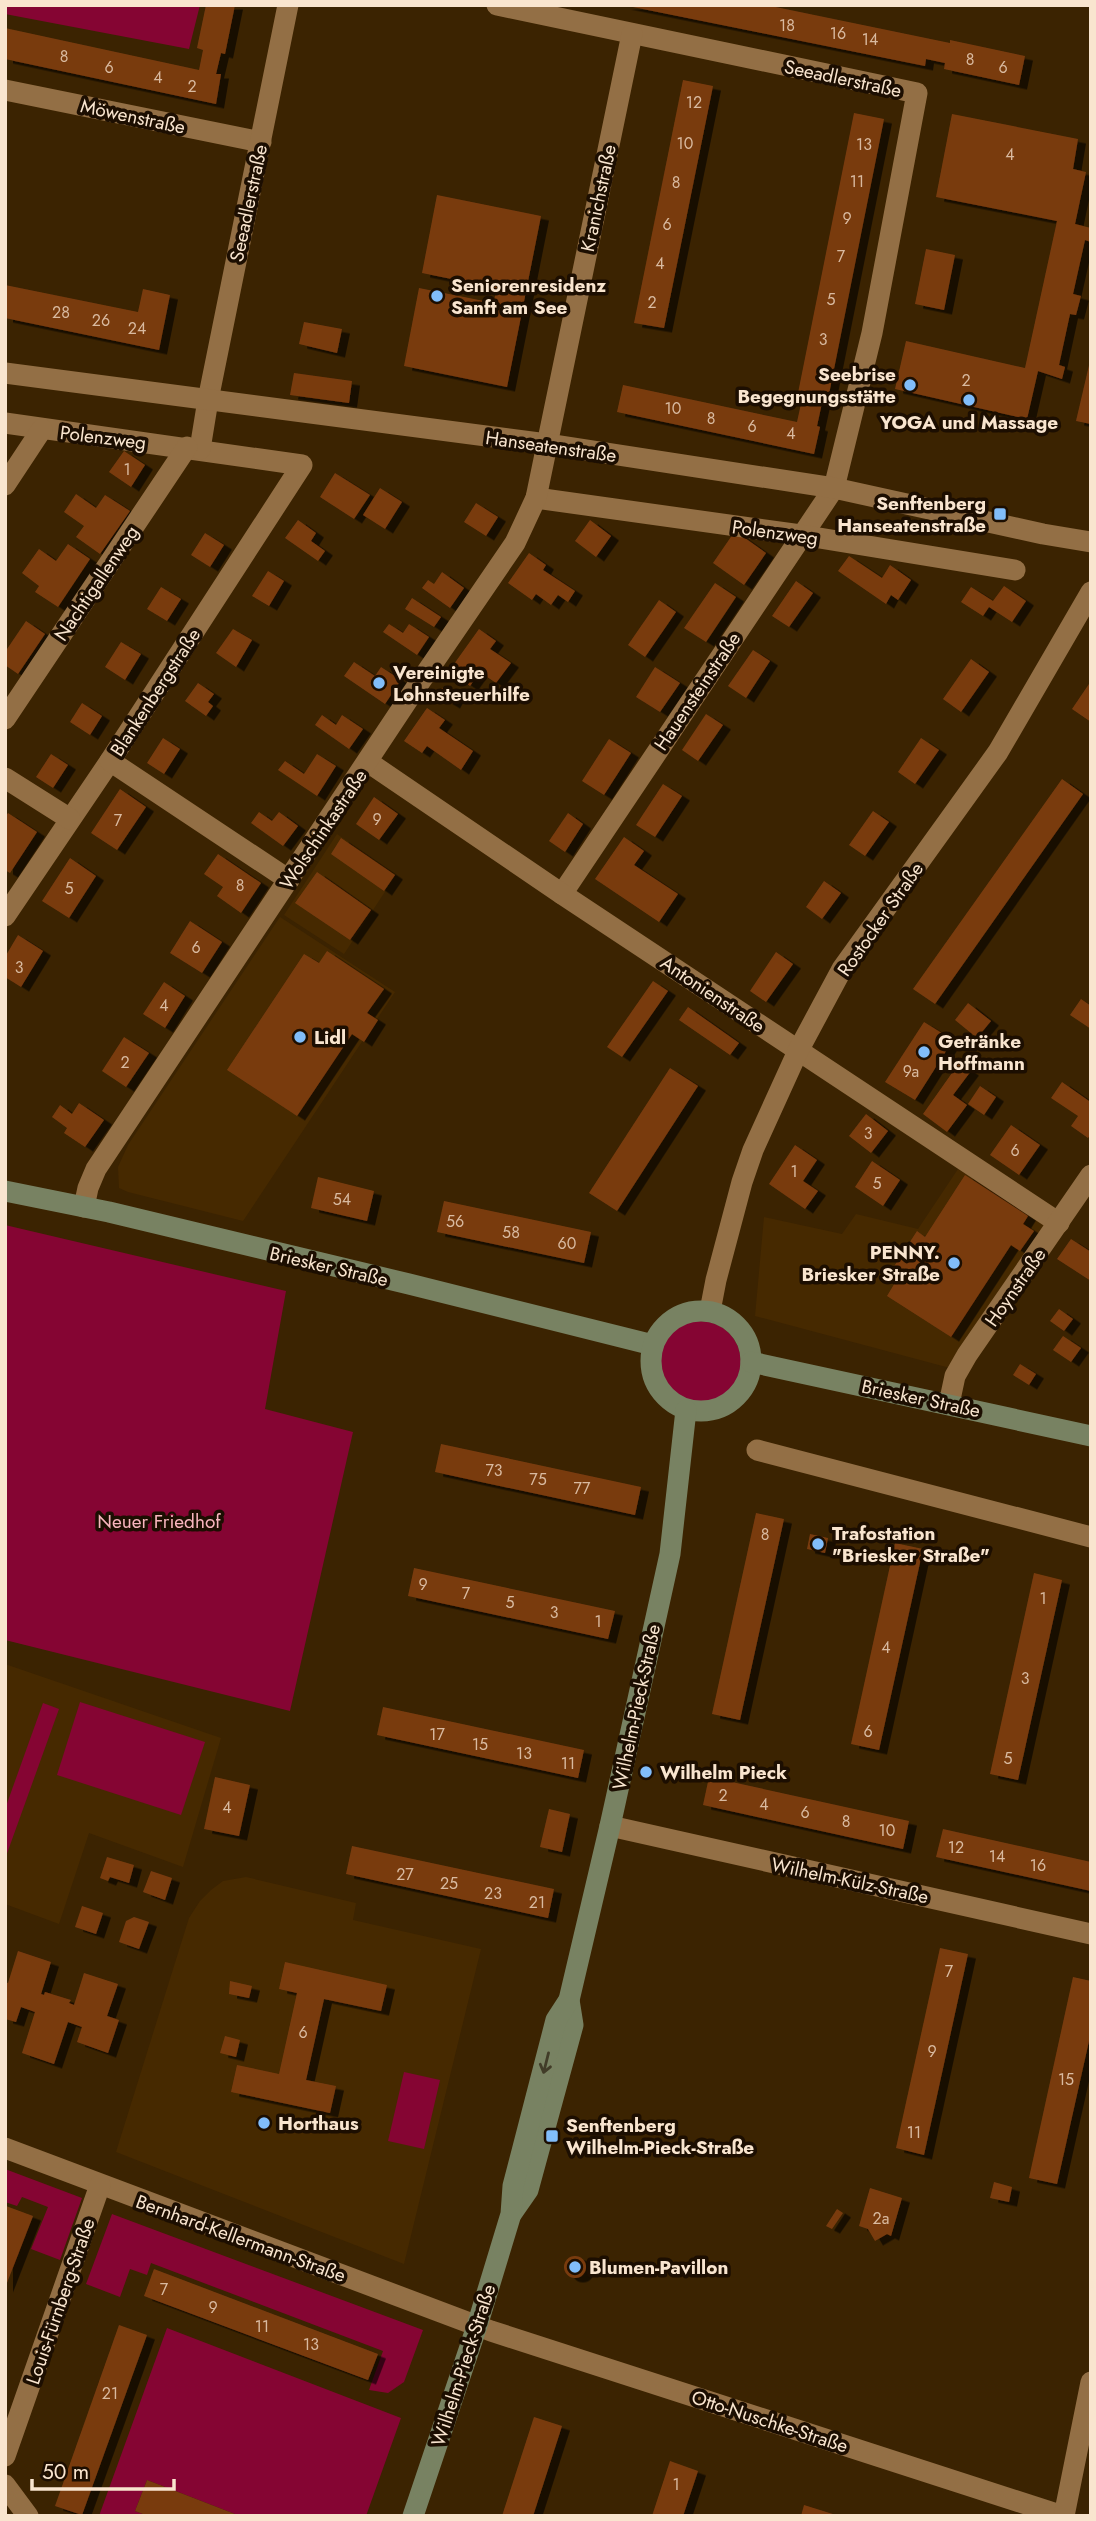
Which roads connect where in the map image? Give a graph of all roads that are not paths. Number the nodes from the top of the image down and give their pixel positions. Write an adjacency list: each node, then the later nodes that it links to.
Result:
1 (288, 5): 5 (street, Seeadlerstraße)
2 (497, 5): 3 (street, Seeadlerstraße)
3 (632, 34): 10 (street, Kranichstraße); 14 (street, Seeadlerstraße)
4 (5, 90): 5 (street, Möwenstraße)
5 (261, 142): 7 (street, Seeadlerstraße)
6 (6, 373): 7 (street, Hanseatenstraße)
7 (208, 400): 10 (street, Hanseatenstraße); 11 (street)
8 (5, 423): 9 (street, Polenzweg)
9 (42, 429): 11 (street, Polenzweg); 13 (street)
10 (547, 444): 14 (street, Hanseatenstraße); 15 (street, Wolschinkastraße)
11 (193, 448): 12 (street, Polenzweg); 20 (street, Nachtigallenweg)
12 (302, 466): 21 (street, Blankenbergstraße)
13 (5, 485)
14 (834, 488): 16 (street, Hauensteinstraße); 17 (street, Hanseatenstraße)
15 (536, 498): 16 (street, Polenzweg); 22 (street, Wolschinkastraße)
16 (802, 535): 18 (street, Polenzweg); 26 (street, Hauensteinstraße)
17 (1091, 542)
18 (1015, 570)
19 (1091, 592): 28 (street, Rostocker Straße)
20 (5, 719)
21 (110, 761): 24 (street, Blankenbergstraße); 25 (street)
22 (368, 762): 25 (street, Wolschinkastraße); 26 (street, Antonienstraße)
23 (5, 778): 24 (street)
24 (69, 819): 27 (street, Blankenbergstraße)
25 (289, 880): 31 (street, Wolschinkastraße)
26 (562, 894): 28 (street, Antonienstraße)
27 (5, 916)
28 (798, 1051): 32 (street, Antonienstraße); 33 (street, Rostocker Straße)
29 (1091, 1175): 32 (street, Hoynstraße)
30 (5, 1191): 31 (main road, Briesker Straße)
31 (85, 1207): 34 (main road, Briesker Straße)
32 (1059, 1223): 36 (street, Hoynstraße)
33 (710, 1311): 34 (main road); 35 (main road)
34 (653, 1345): 37 (main road)
35 (751, 1362): 36 (main road, Briesker Straße); 37 (main road)
36 (949, 1404): 38 (main road, Briesker Straße)
37 (686, 1410): 41 (main road, Wilhelm-Pieck-Straße)
38 (1091, 1436)
39 (757, 1450): 40 (street)
40 (1091, 1537)
41 (610, 1826): 42 (street, Wilhelm-Külz-Straße); 45 (main road, Wilhelm-Pieck-Straße)
42 (1091, 1934)
43 (5, 2148): 44 (street, Bernhard-Kellermann-Straße)
44 (100, 2185): 45 (street, Bernhard-Kellermann-Straße); 47 (street, Louis-Fürnberg-Straße)
45 (477, 2326): 50 (main road, Wilhelm-Pieck-Straße); 51 (street, Otto-Nuschke-Straße)
46 (1091, 2382): 51 (street)
47 (5, 2456)
48 (5, 2484): 49 (street)
49 (28, 2516)
50 (413, 2516)
51 (1064, 2516)

